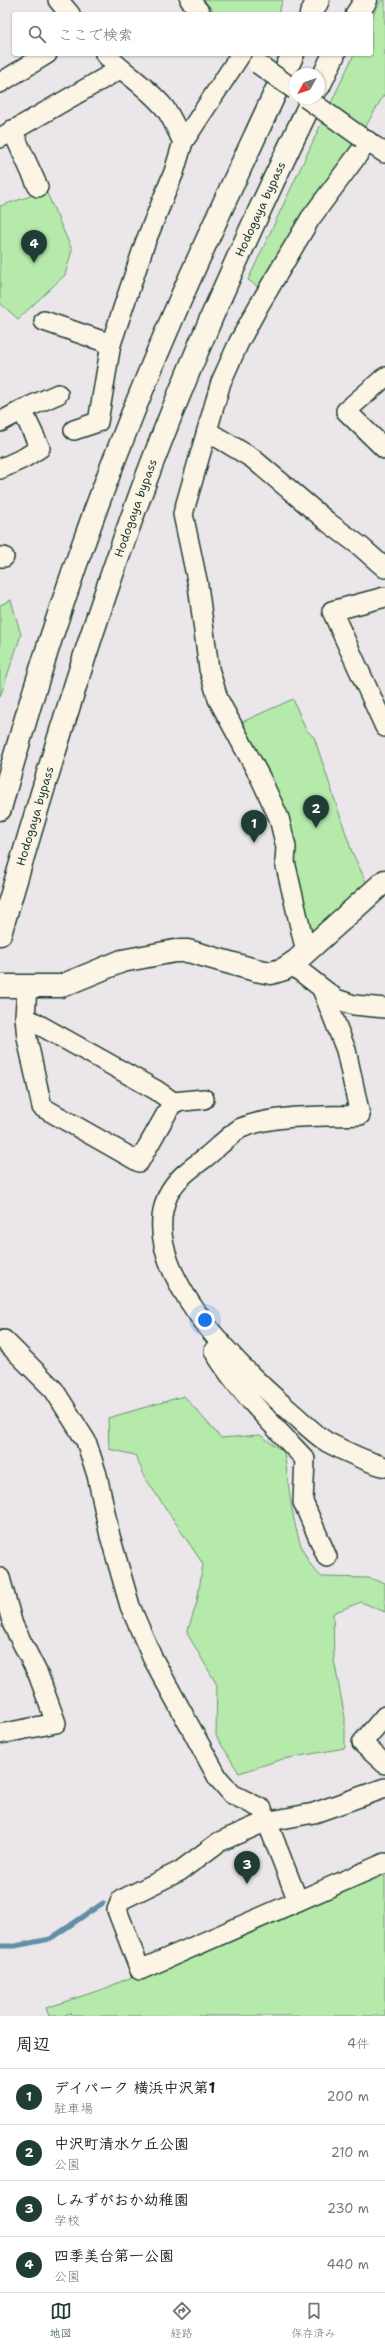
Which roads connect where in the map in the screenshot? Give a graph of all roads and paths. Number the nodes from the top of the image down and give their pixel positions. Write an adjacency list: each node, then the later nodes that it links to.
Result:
1 (58, 0): 6 (street)
2 (190, 0): 7 (street)
3 (318, 0): 8 (main road)
4 (360, 0): 9 (main road)
5 (366, 0): 10 (main road)
6 (68, 12)
7 (199, 12)
8 (312, 12)
9 (354, 12)
10 (358, 12)
11 (45, 56): 19 (street)
12 (107, 56): 17 (street)
13 (240, 56): 24 (street)
14 (292, 56): 40 (main road)
15 (333, 56): 18 (main road)
16 (251, 59): 20 (street, bridge)
17 (120, 69): 23 (street); 24 (street)
18 (325, 73)
19 (0, 83)
20 (289, 86)
21 (310, 104): 42 (main road, Hodogaya bypass)
22 (315, 104): 25 (street, bridge)
23 (6, 134): 26 (street)
24 (183, 142): 28 (street)
25 (376, 145): 34 (street)
26 (38, 187)
27 (44, 321): 28 (street)
28 (111, 344): 33 (street)
29 (385, 377): 35 (street)
30 (58, 394): 31 (street)
31 (22, 410): 32 (street); 36 (street)
32 (0, 422)
33 (74, 430)
34 (207, 431): 37 (street); 43 (street)
35 (385, 449)
36 (0, 469)
37 (385, 568)
38 (385, 597): 39 (street)
39 (385, 727)
40 (0, 809)
41 (385, 881): 43 (main road)
42 (0, 934)
43 (299, 958): 44 (main road); 45 (street)
44 (16, 987): 47 (street)
45 (322, 989): 46 (street); 50 (street)
46 (385, 1008)
47 (26, 1017): 49 (street); 49 (street)
48 (204, 1099): 49 (street)
49 (173, 1102)
50 (184, 1293): 52 (street); 53 (street)
51 (4, 1340): 59 (street)
52 (385, 1468)
53 (327, 1556)
54 (0, 1578): 56 (street)
55 (385, 1716): 57 (street)
56 (0, 1734)
57 (385, 1764)
58 (385, 1788): 59 (street)
59 (265, 1822): 61 (street); 61 (street)
60 (385, 1862): 61 (street)
61 (298, 1901)

